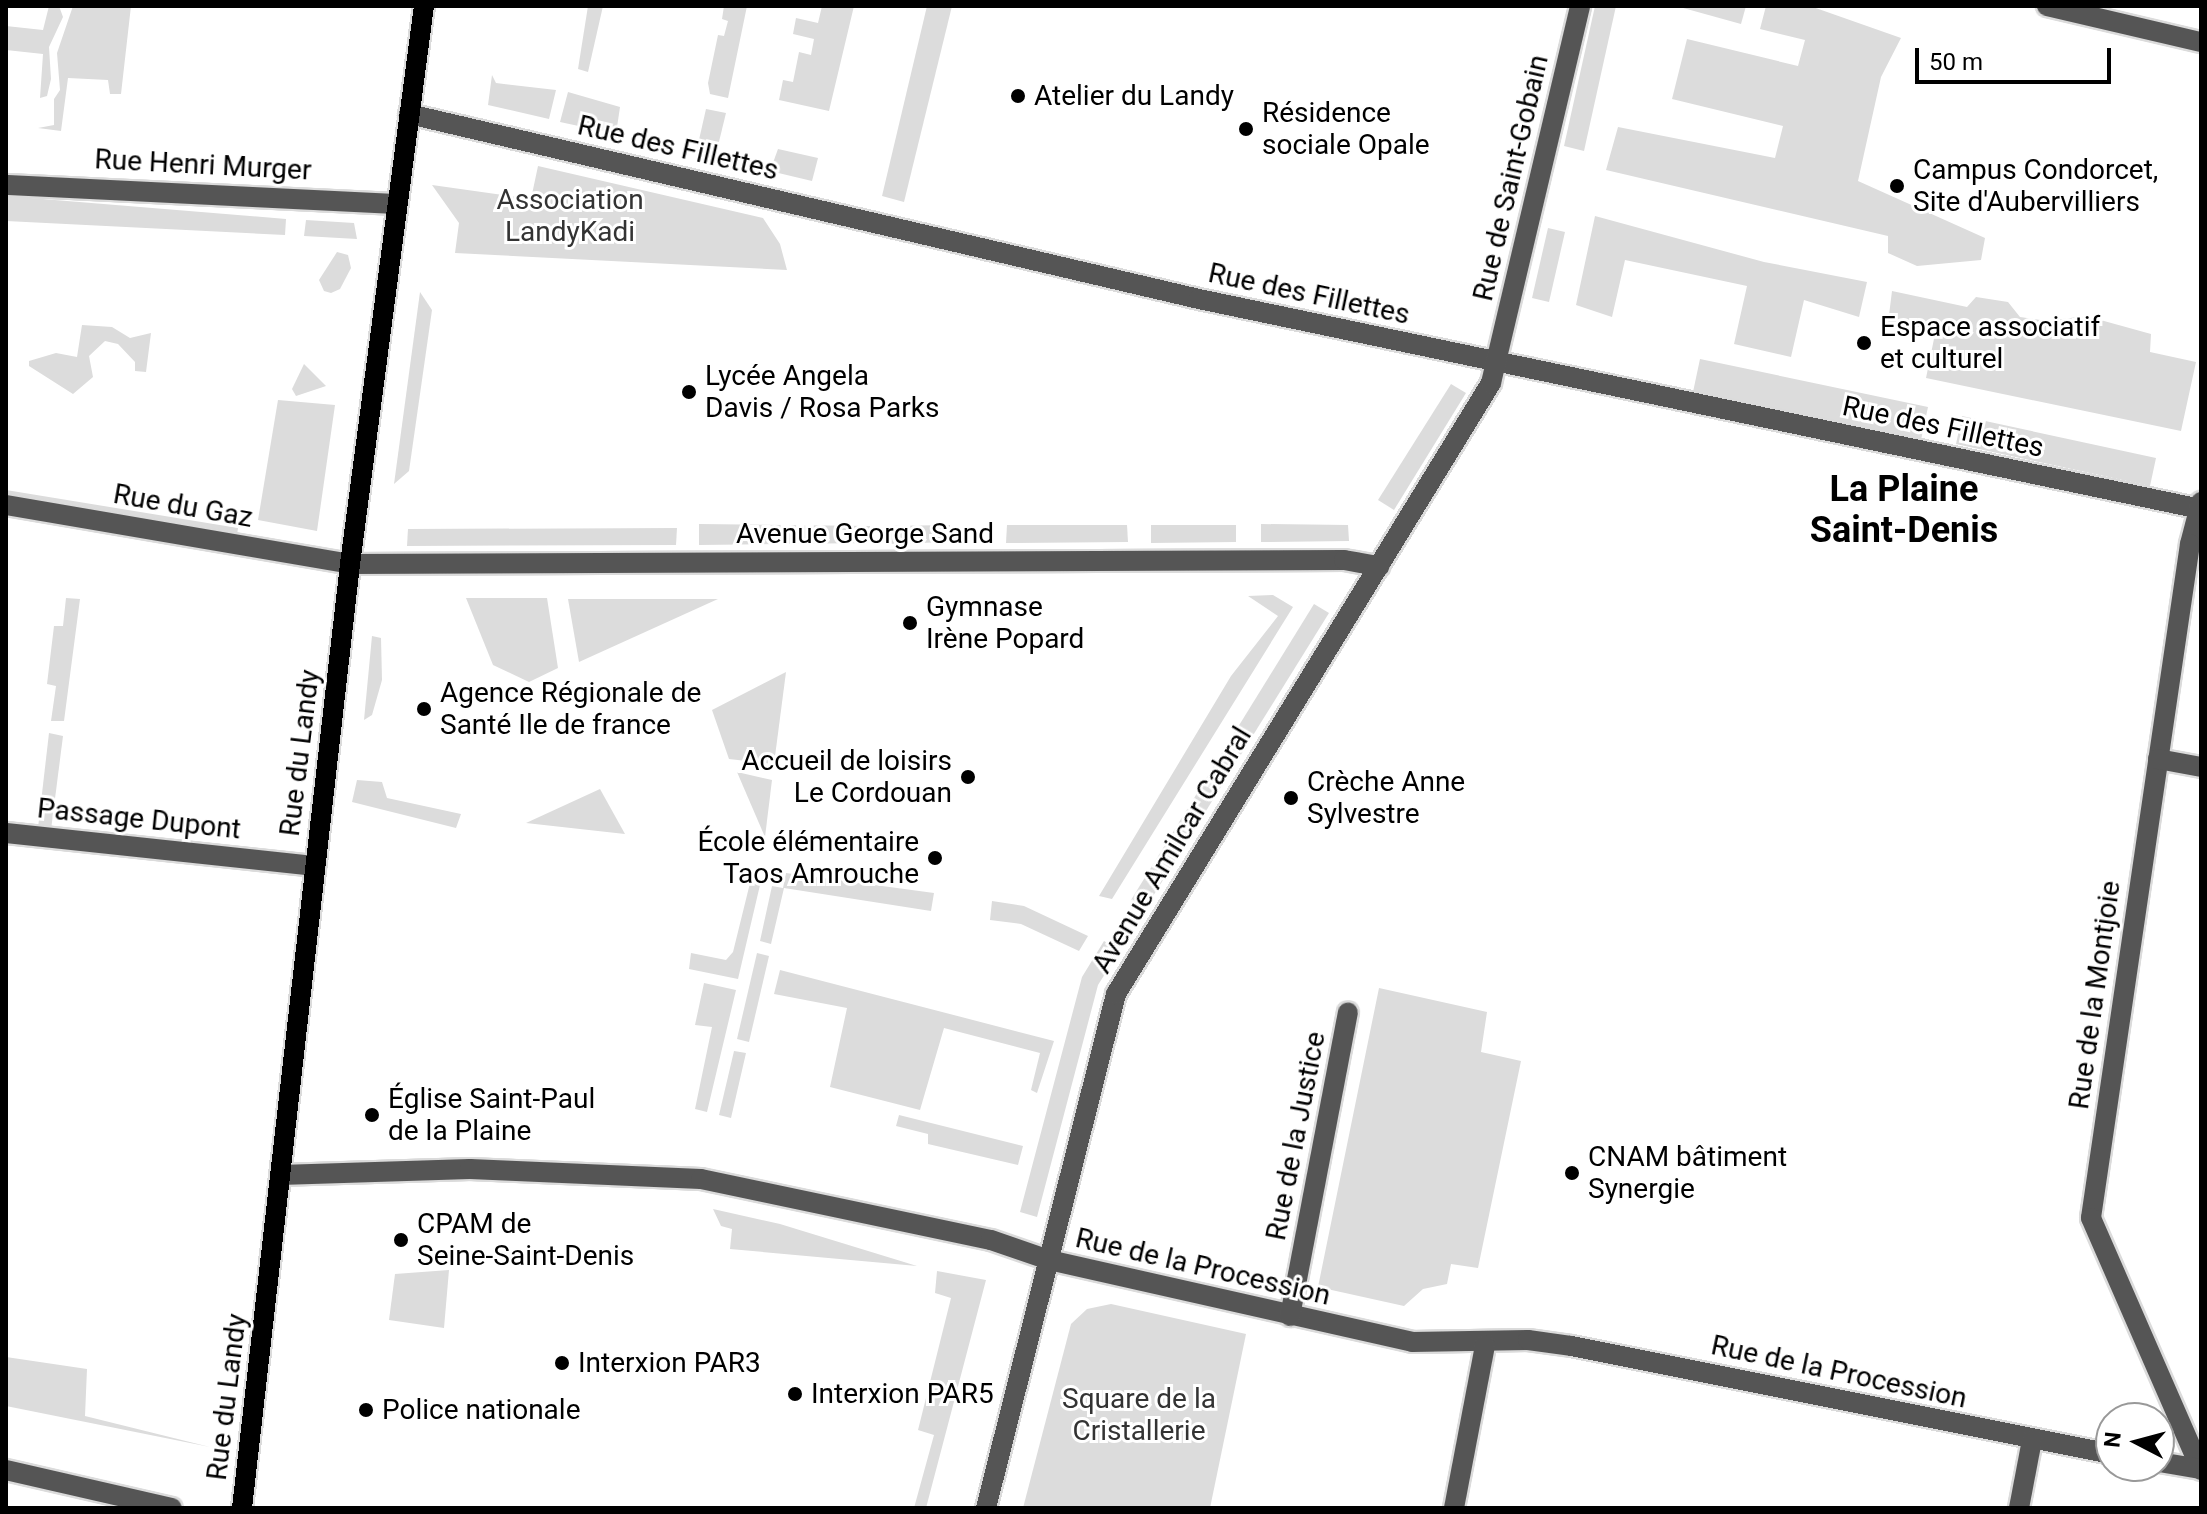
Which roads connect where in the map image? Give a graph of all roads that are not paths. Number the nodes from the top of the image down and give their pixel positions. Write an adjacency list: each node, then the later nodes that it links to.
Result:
1 (424, 6): 5 (main road, Rue du Landy)
2 (1580, 6): 8 (street, Rue de Saint-Gobain)
3 (2047, 6): 4 (street)
4 (2201, 42)
5 (409, 114): 7 (main road, Rue du Landy); 8 (street, Rue des Fillettes)
6 (6, 185): 7 (street, Rue Henri Murger)
7 (396, 204): 11 (main road, Rue du Landy)
8 (1496, 363): 10 (street, Rue des Fillettes); 12 (street, Avenue Amilcar Cabral)
9 (6, 505): 11 (street, Rue du Gaz)
10 (2200, 507): 13 (street, Rue de la Montjoie)
11 (350, 564): 12 (street, Avenue George Sand); 16 (main road, Rue du Landy)
12 (1379, 566): 19 (street, Avenue Amilcar Cabral)
13 (2158, 759): 14 (street); 25 (street, Rue de la Montjoie)
14 (2201, 767)
15 (6, 833): 16 (street, Passage Dupont)
16 (315, 866): 18 (main road, Rue du Landy)
17 (1348, 1013): 20 (street, Rue de la Justice)
18 (280, 1175): 19 (street, Rue de la Procession); 28 (main road, Rue du Landy)
19 (1049, 1260): 20 (street, Rue de la Procession); 29 (street, Avenue Amilcar Cabral)
20 (1290, 1316): 21 (street, Rue de la Procession)
21 (1485, 1345): 22 (street, Rue de la Procession); 30 (street)
22 (2032, 1440): 23 (street, Rue de la Procession); 31 (street)
23 (2095, 1451)
24 (2175, 1465): 25 (street)
25 (2201, 1469)
26 (6, 1470): 27 (street)
27 (172, 1508)
28 (242, 1508)
29 (986, 1508)
30 (1454, 1508)
31 (2019, 1508)

